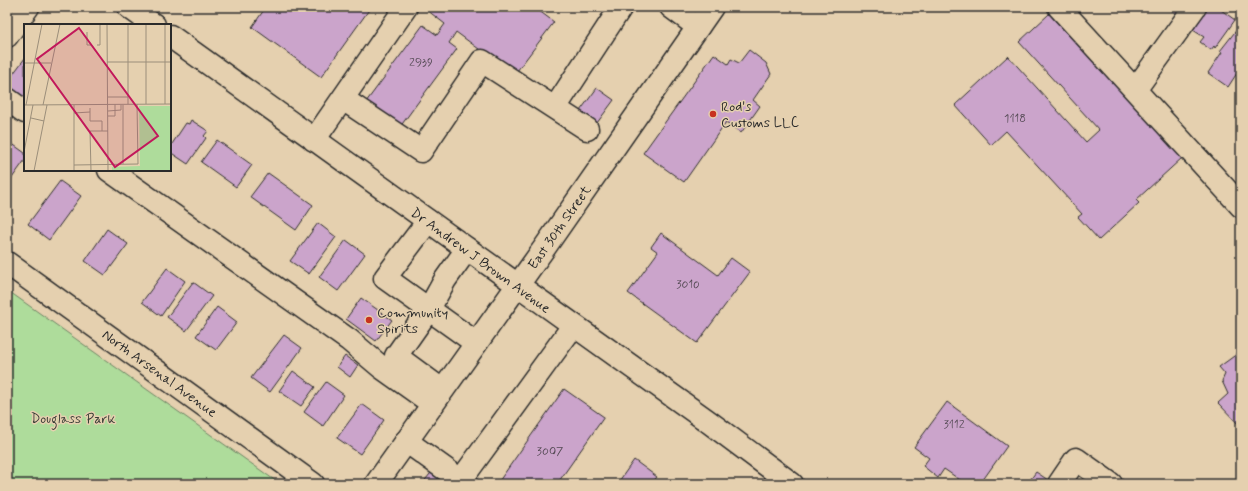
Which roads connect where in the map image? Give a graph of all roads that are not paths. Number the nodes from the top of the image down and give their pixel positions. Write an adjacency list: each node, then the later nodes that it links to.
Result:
1 (28, 7): 11 (main road)
2 (129, 7): 9 (main road)
3 (406, 7): 15 (main road)
4 (621, 7): 16 (main road)
5 (671, 7): 10 (main road)
6 (712, 7): 10 (main road, East 30th Street)
7 (1059, 7): 13 (main road)
8 (1195, 7): 13 (main road)
9 (153, 24)
10 (698, 27): 25 (main road, East 30th Street)
11 (7, 36)
12 (171, 37): 19 (main road, Dr Andrew J Brown Avenue)
13 (1135, 90): 21 (main road)
14 (7, 99): 17 (main road)
15 (343, 99): 16 (main road); 19 (main road)
16 (555, 108): 18 (main road)
17 (24, 111)
18 (586, 129)
19 (314, 140): 22 (main road, Dr Andrew J Brown Avenue)
20 (110, 171): 29 (main road)
21 (1241, 206)
22 (428, 221): 23 (main road, Dr Andrew J Brown Avenue); 26 (main road)
23 (467, 249): 25 (main road, Dr Andrew J Brown Avenue); 26 (main road)
24 (7, 263): 32 (main road, North Arsenal Avenue)
25 (517, 285): 27 (main road, Dr Andrew J Brown Avenue); 28 (main road, East 30th Street)
26 (429, 309): 28 (main road); 29 (main road)
27 (573, 326): 31 (main road); 34 (main road, Dr Andrew J Brown Avenue)
28 (476, 343): 29 (main road, East 30th Street)
29 (438, 397): 30 (main road, East 30th Street)
30 (406, 441): 31 (main road); 33 (main road, East 30th Street)
31 (464, 482)
32 (313, 484)
33 (376, 484)
34 (792, 484)
35 (1059, 484): 36 (main road)
36 (1111, 484)

